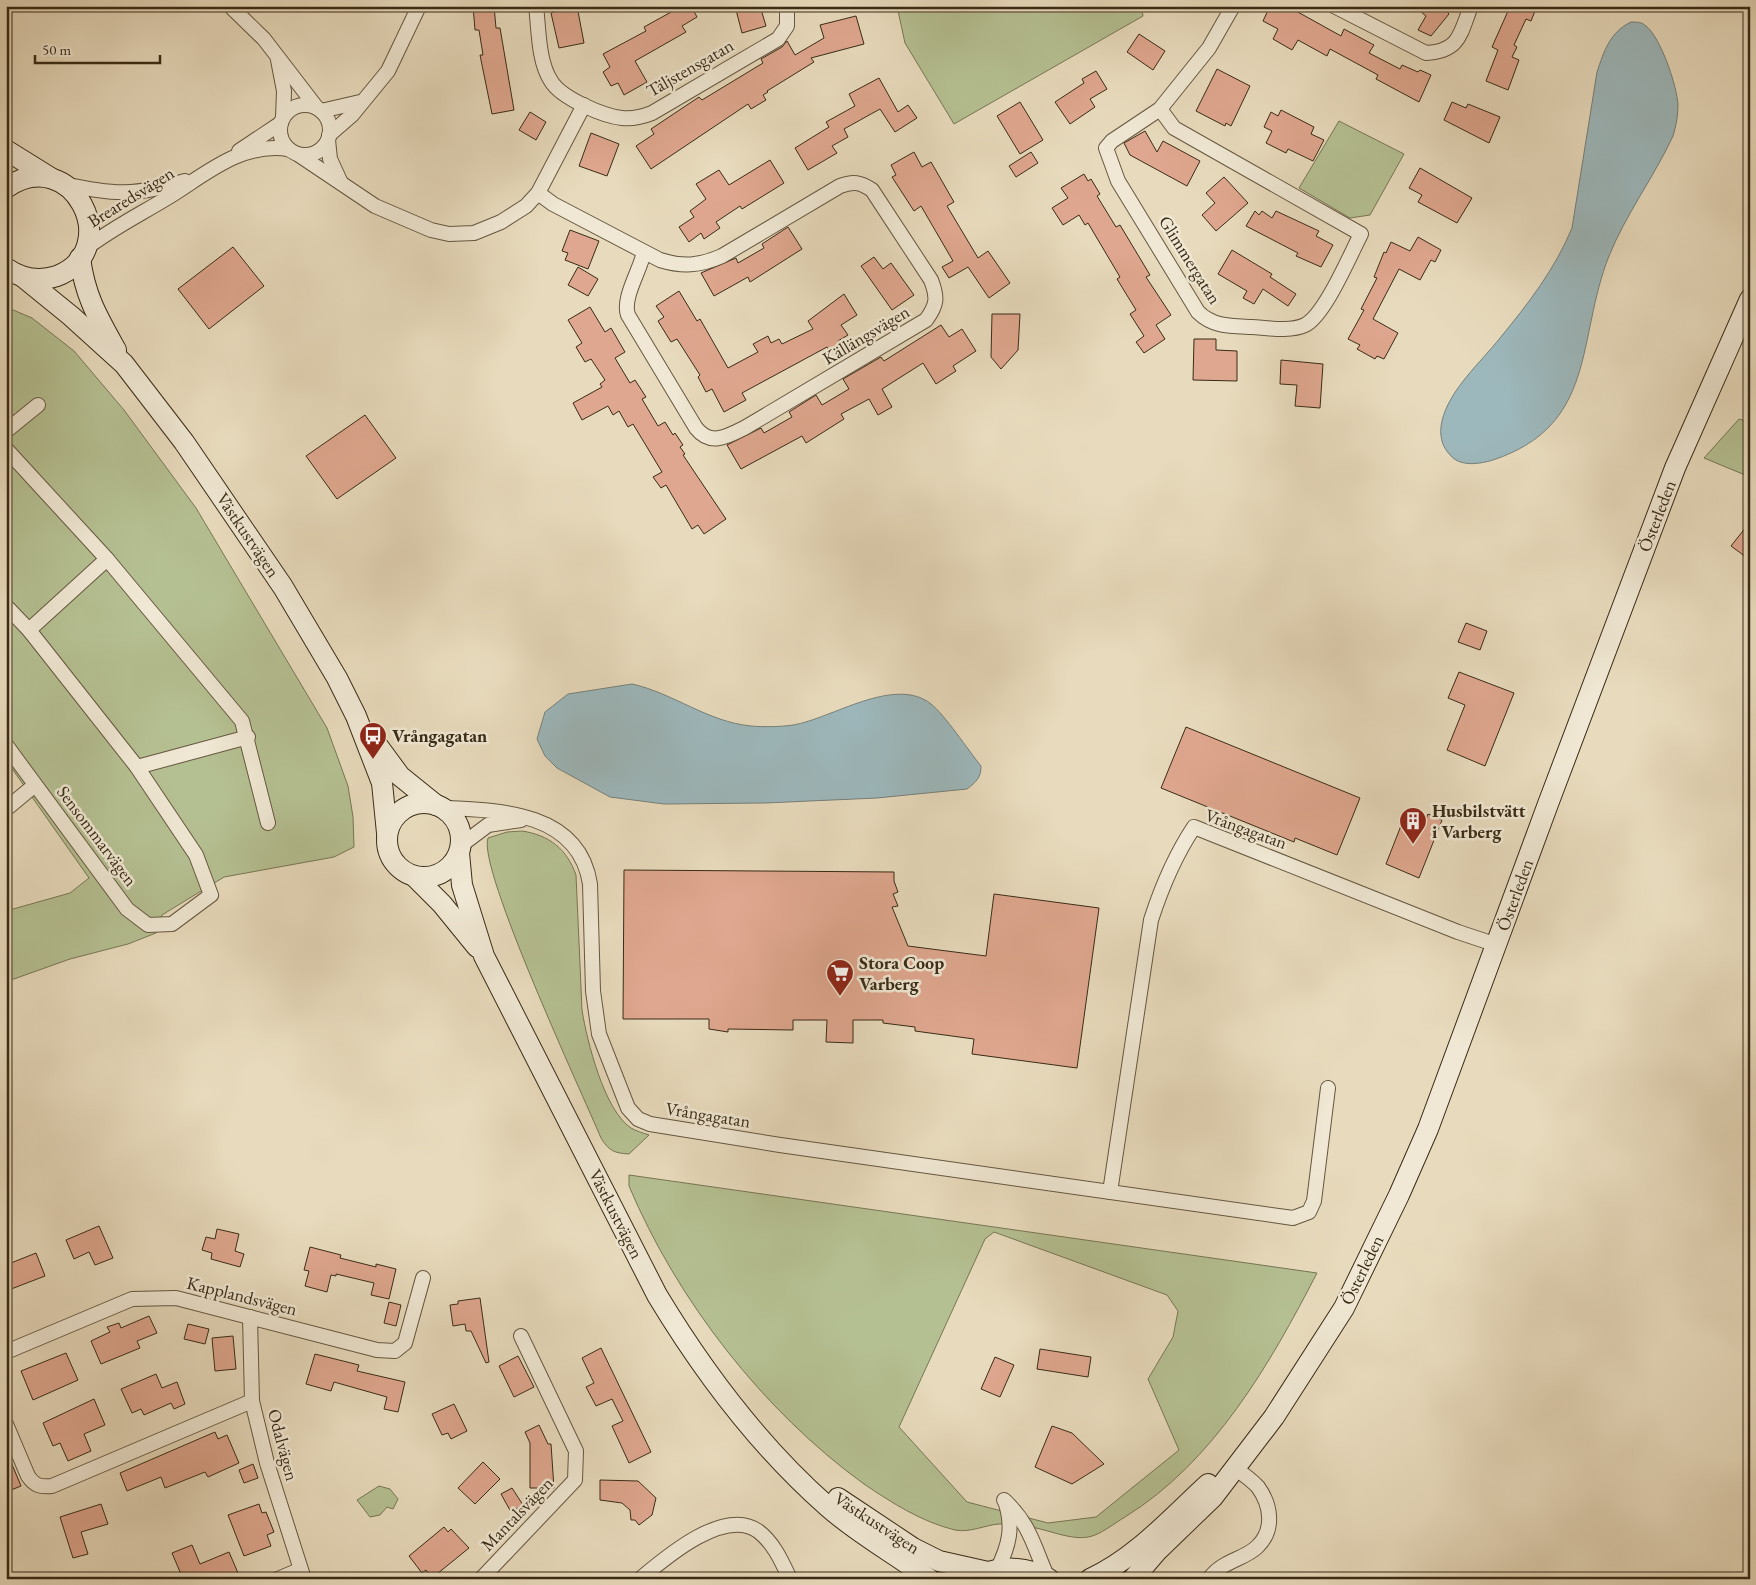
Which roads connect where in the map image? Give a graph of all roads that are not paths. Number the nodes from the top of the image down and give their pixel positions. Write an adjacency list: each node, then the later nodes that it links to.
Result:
1 (230, 6): 8 (street)
2 (419, 6): 9 (street)
3 (536, 6): 10 (street, Täljstensgatan)
4 (787, 6): 10 (street, Täljstensgatan)
5 (1233, 6): 12 (street, Glimmergatan)
6 (1334, 6): 7 (street)
7 (1471, 6)
8 (278, 59): 11 (street); 13 (street)
9 (360, 102): 11 (street); 14 (street)
10 (584, 105): 22 (street)
11 (319, 109): 13 (street); 14 (street)
12 (1160, 109): 12 (street, Glimmergatan)
13 (282, 120): 16 (street); 17 (street, Brearedsvägen)
14 (329, 138): 16 (street); 20 (street)
15 (6, 150): 19 (street)
16 (293, 152): 17 (street, Brearedsvägen); 20 (street)
17 (232, 157): 18 (street, Brearedsvägen)
18 (197, 177): 19 (street, Brearedsvägen); 24 (street, Brearedsvägen)
19 (59, 182): 21 (street); 24 (street, Västkustvägen)
20 (343, 185): 22 (street)
21 (6, 188)
22 (538, 193): 23 (street)
23 (644, 252): 23 (street, Källängsvägen)
24 (83, 253): 25 (street); 27 (street, Västkustvägen)
25 (12, 273): 27 (street, Västkustvägen)
26 (1750, 299): 46 (street, Österleden)
27 (124, 364): 34 (street, Västkustvägen)
28 (38, 405): 29 (street)
29 (6, 431)
30 (6, 449): 31 (street)
31 (107, 559): 33 (street); 35 (street)
32 (6, 606): 33 (street)
33 (29, 630): 37 (street)
34 (356, 716): 39 (street, Västkustvägen); 43 (street, Västkustvägen)
35 (248, 737): 37 (street); 42 (street)
36 (6, 745): 38 (street, Sensommarvägen)
37 (137, 767): 38 (street, Sensommarvägen)
38 (35, 785): 40 (street)
39 (440, 807): 41 (street, Vrångagatan); 43 (street); 44 (street, Västkustvägen)
40 (6, 809)
41 (529, 819): 44 (street, Vrångagatan); 49 (street, Vrångagatan)
42 (268, 824)
43 (387, 833): 45 (street, Västkustvägen)
44 (459, 850): 45 (street); 47 (street, Västkustvägen)
45 (414, 876): 47 (street, Västkustvägen)
46 (1497, 946): 49 (street, Vrångagatan); 57 (street, Österleden)
47 (484, 956): 56 (street, Västkustvägen)
48 (1328, 1088): 49 (street, Vrångagatan)
49 (1110, 1192)
50 (423, 1278): 51 (street, Kapplandsvägen)
51 (250, 1317): 53 (street, Kapplandsvägen); 54 (street, Odalvägen)
52 (521, 1336): 61 (street, Mantalsvägen)
53 (6, 1352)
54 (252, 1401): 55 (street); 59 (street, Odalvägen)
55 (6, 1424)
56 (775, 1454): 58 (street, Västkustvägen); 64 (street, Västkustvägen)
57 (1234, 1467): 66 (street, Österleden); 67 (street, Österleden); 68 (street)
58 (986, 1573): 65 (street, Västkustvägen); 65 (street)
59 (302, 1574): 60 (street)
60 (278, 1579)
61 (481, 1579)
62 (640, 1579): 63 (street)
63 (790, 1579)
64 (929, 1579)
65 (1048, 1579)
66 (1090, 1579)
67 (1133, 1579)
68 (1209, 1579)

